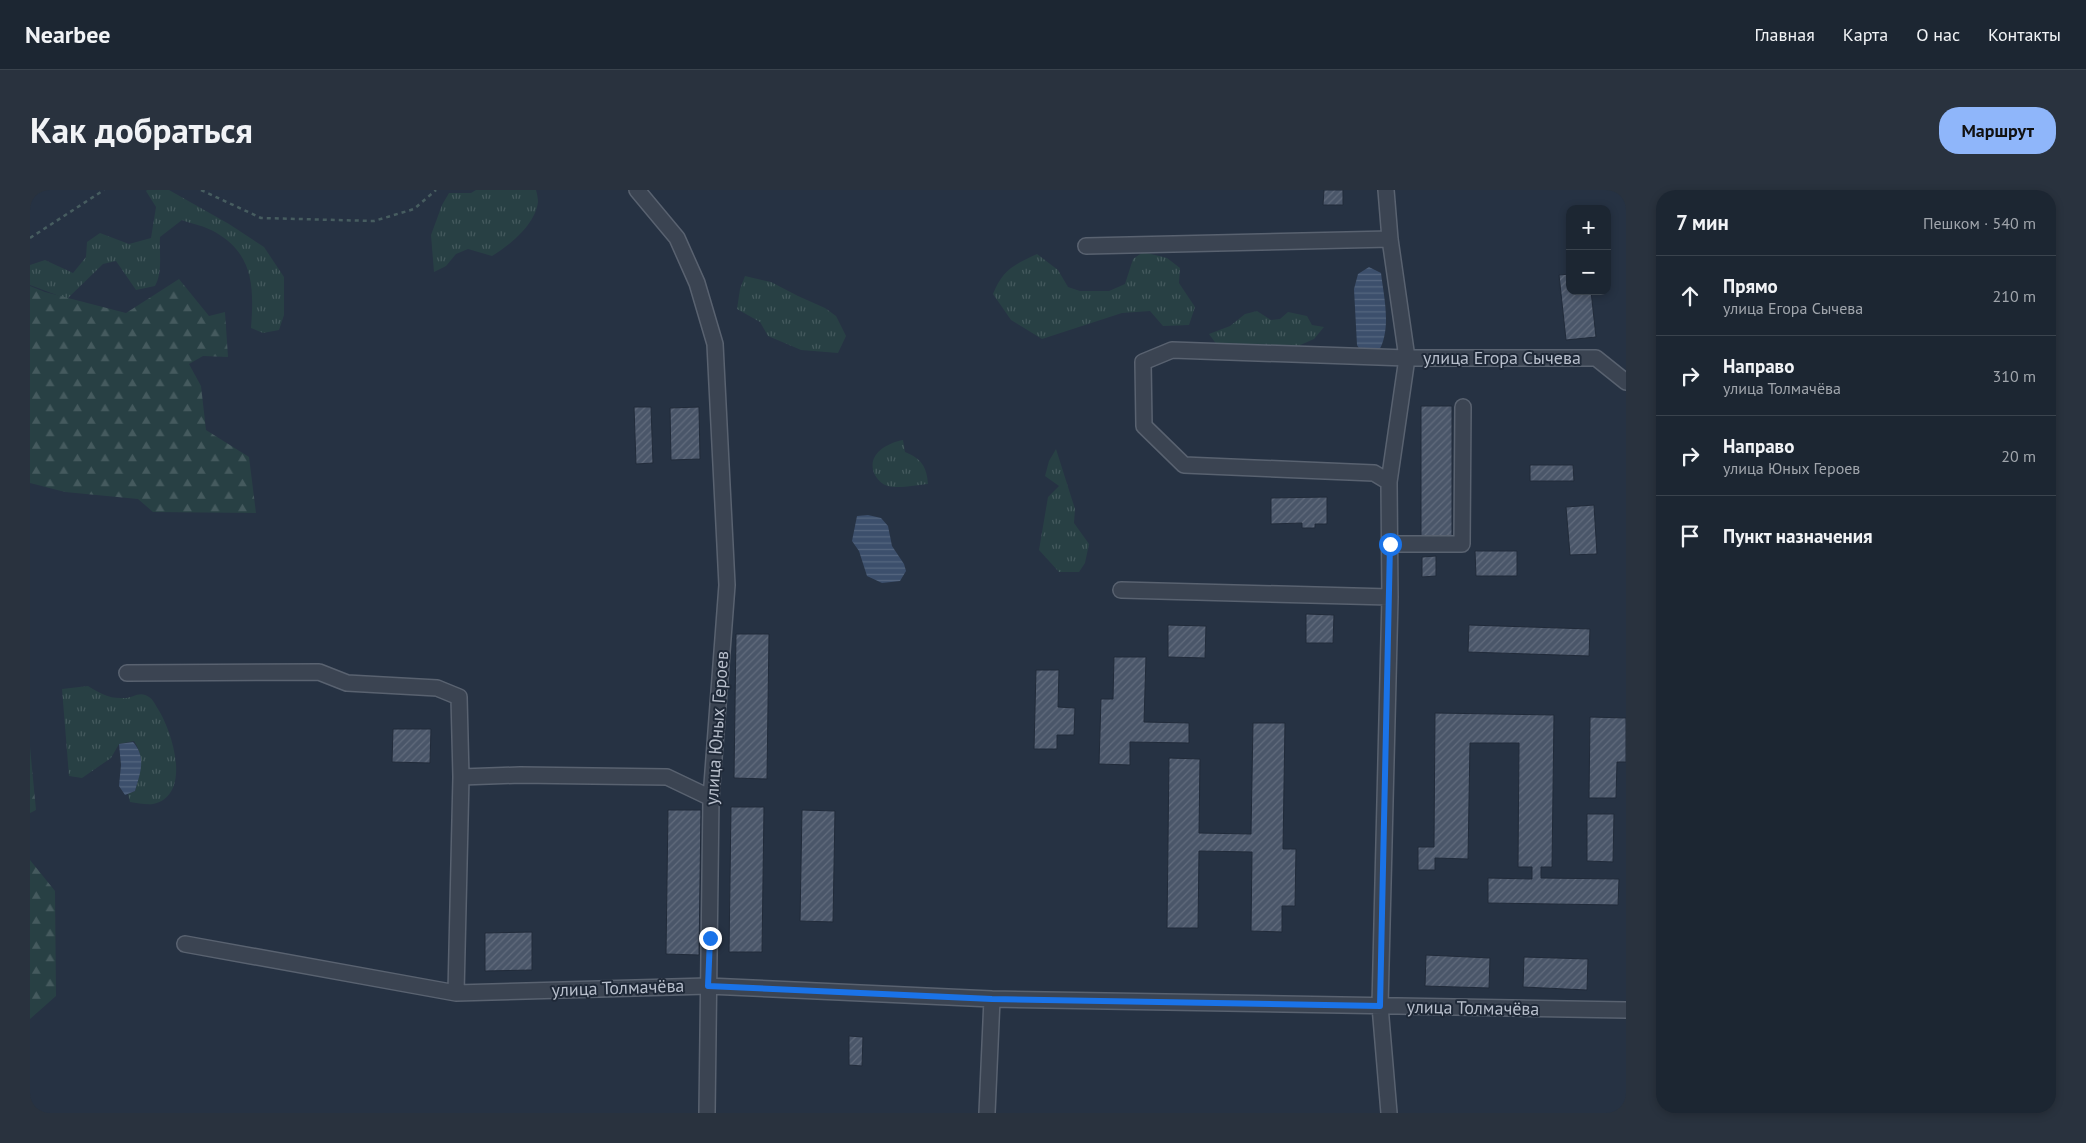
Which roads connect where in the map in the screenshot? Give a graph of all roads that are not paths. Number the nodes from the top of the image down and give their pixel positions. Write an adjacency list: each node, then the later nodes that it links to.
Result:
1 (637, 190): 14 (street, улица Юных Героев)
2 (1386, 190): 3 (street)
3 (1390, 239): 4 (street); 5 (street)
4 (1086, 246)
5 (1406, 358): 6 (street, улица Егора Сычева); 8 (street, улица Егора Сычева); 8 (street)
6 (1626, 382)
7 (1463, 407): 9 (street)
8 (1389, 482): 9 (street, улица Егора Сычева)
9 (1390, 544): 11 (street, улица Егора Сычева)
10 (1120, 590): 11 (street)
11 (1390, 597): 19 (street, улица Егора Сычева)
12 (127, 673): 13 (street)
13 (461, 777): 14 (street); 17 (street)
14 (711, 798): 16 (street, улица Юных Героев)
15 (185, 944): 17 (street, улица Толмачёва)
16 (708, 986): 17 (street, улица Толмачёва); 18 (street, улица Толмачёва); 21 (street, улица Юных Героев)
17 (456, 993)
18 (992, 999): 19 (street, улица Толмачёва); 22 (street)
19 (1380, 1006): 20 (street, улица Толмачёва); 23 (street, улица Егора Сычева)
20 (1626, 1010)
21 (707, 1113)
22 (987, 1113)
23 (1389, 1113)

